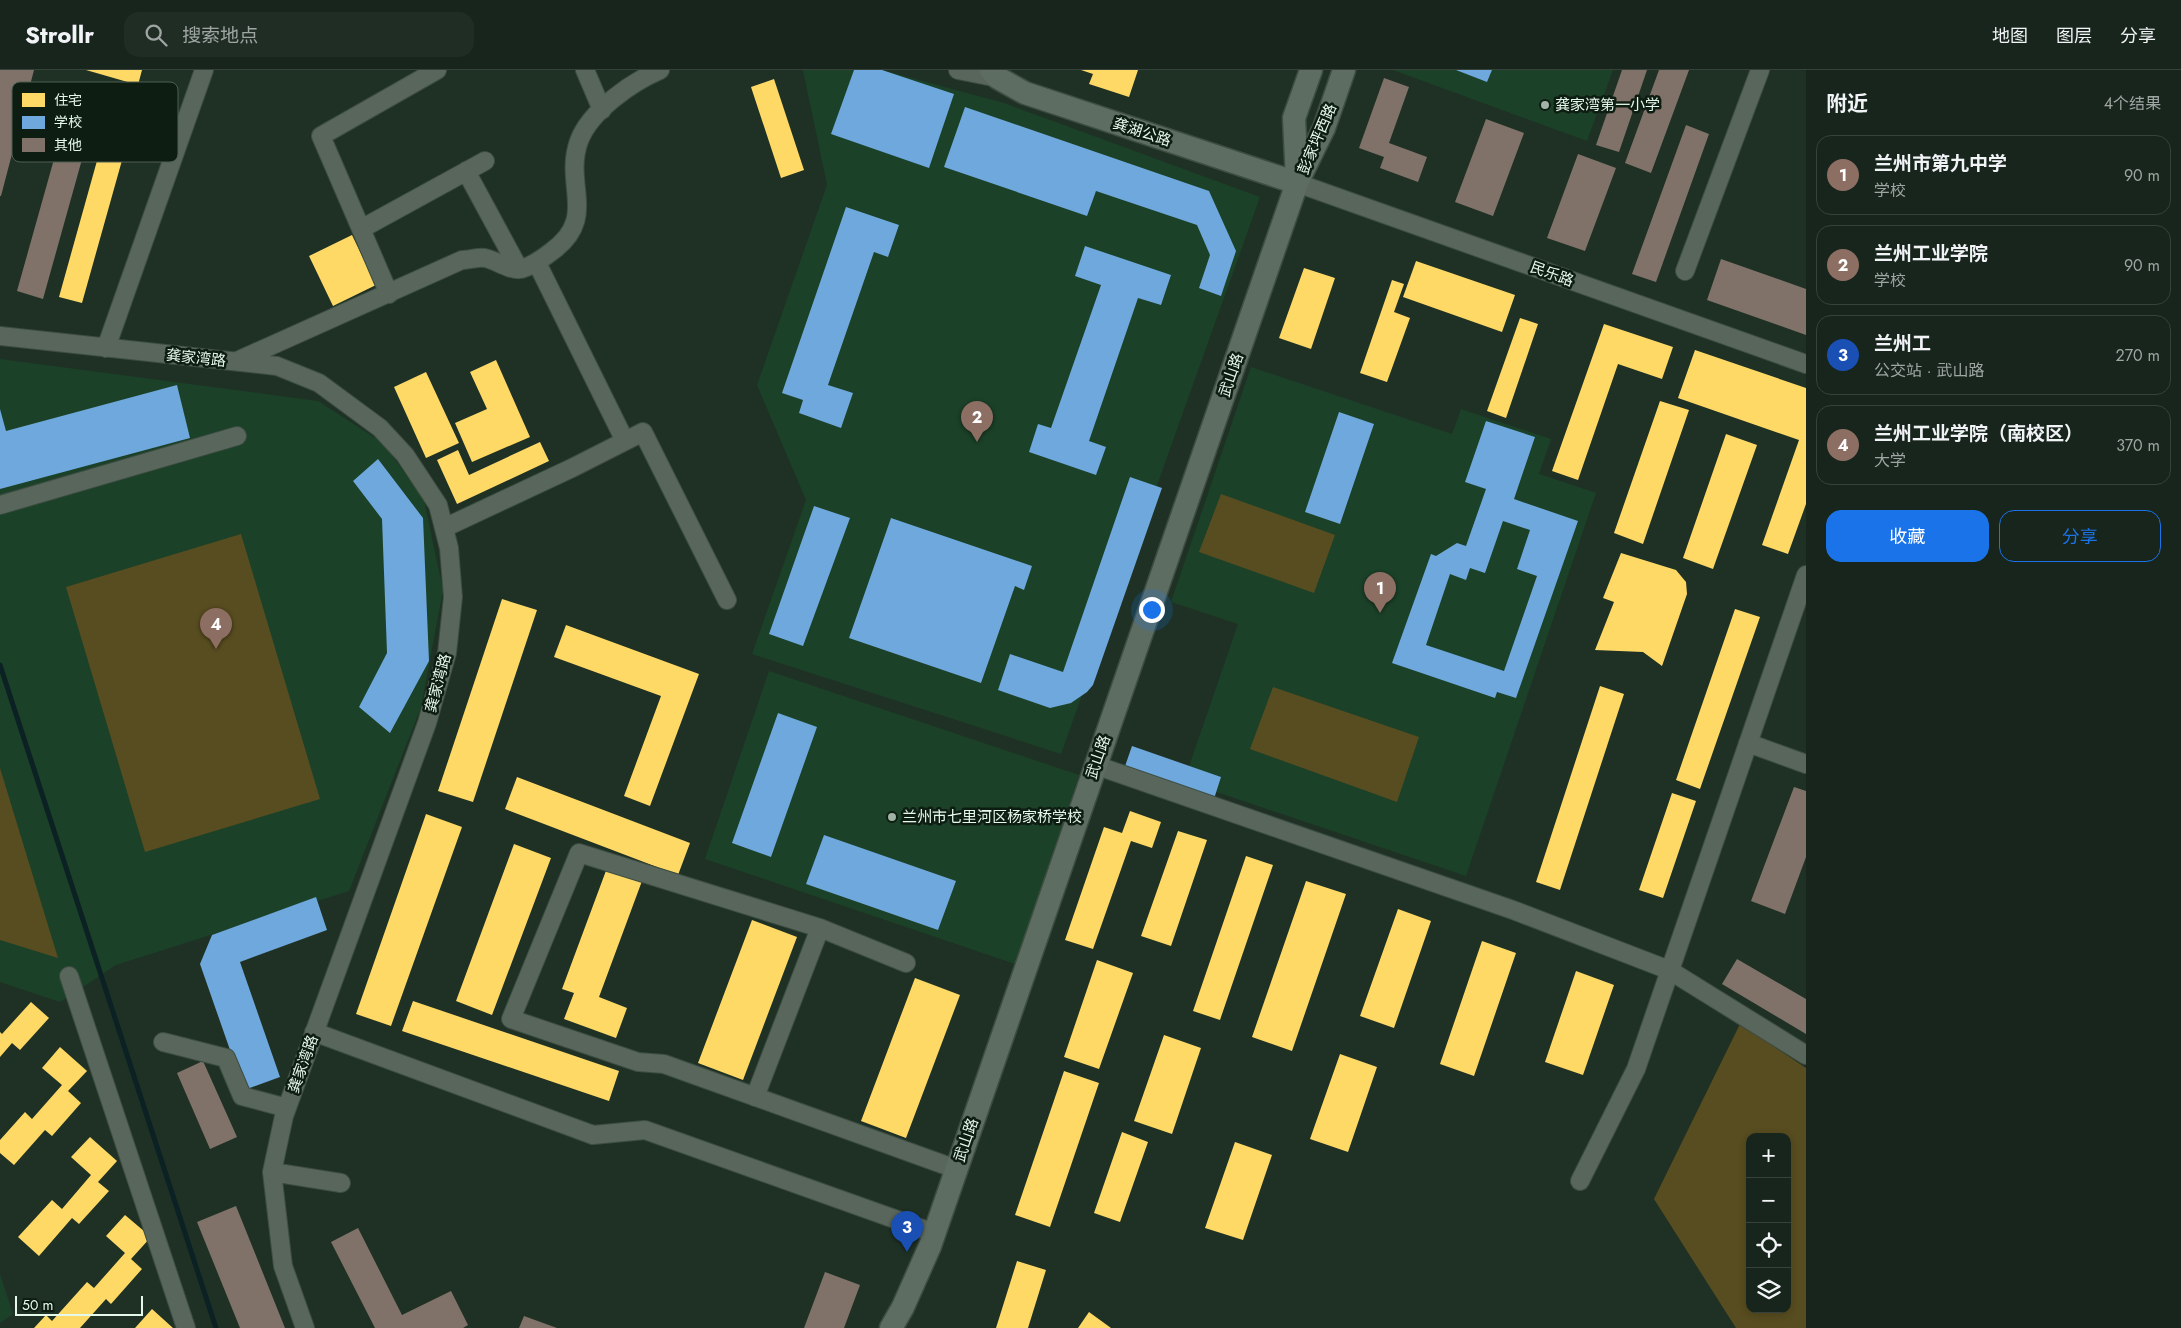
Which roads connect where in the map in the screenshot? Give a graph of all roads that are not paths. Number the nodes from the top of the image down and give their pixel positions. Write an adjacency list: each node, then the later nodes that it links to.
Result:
1 (204, 70): 11 (street)
2 (437, 70): 16 (street)
3 (585, 70): 10 (street)
4 (958, 70): 9 (street)
5 (1311, 70): 15 (main road, 彭家坪西路)
6 (1344, 70): 15 (main road, 彭家坪西路)
7 (1760, 70): 19 (street)
8 (651, 72): 10 (street)
9 (995, 74): 15 (main road, 龚湖公路)
10 (602, 110): 17 (street)
11 (178, 144)
12 (485, 161): 14 (street)
13 (172, 162): 22 (street)
14 (466, 171): 16 (street); 18 (street)
15 (1297, 183): 24 (street, 民乐路); 32 (main road, 武山路)
16 (361, 229): 20 (street)
17 (537, 263): 18 (street); 26 (street)
18 (519, 269): 20 (street)
19 (1685, 271)
20 (389, 294): 23 (street)
21 (0, 336): 22 (street, 龚家湾路)
22 (106, 348): 23 (street, 龚家湾路)
23 (235, 362): 28 (street, 龚家湾路)
24 (1806, 364)
25 (237, 436): 27 (street)
26 (625, 441): 28 (street); 30 (street)
27 (0, 505)
28 (444, 528): 38 (street, 龚家湾路)
29 (1806, 574): 31 (street)
30 (727, 600)
31 (1748, 743): 33 (street); 36 (street)
32 (1095, 764): 36 (street); 43 (main road, 武山路)
33 (1806, 764)
34 (820, 928): 35 (street); 41 (street); 41 (street)
35 (906, 963)
36 (1669, 970): 40 (street); 45 (street)
37 (69, 976): 48 (street)
38 (314, 1032): 42 (street, 龚家湾路); 47 (street)
39 (163, 1042): 42 (street)
40 (1806, 1056)
41 (755, 1096): 43 (street)
42 (287, 1108): 44 (street, 龚家湾路)
43 (956, 1169): 47 (main road, 武山路)
44 (272, 1172): 46 (street); 49 (street, 龚家湾路)
45 (1580, 1181)
46 (341, 1183)
47 (934, 1233): 50 (main road, 武山路)
48 (186, 1328)
49 (305, 1328)
50 (891, 1328)

